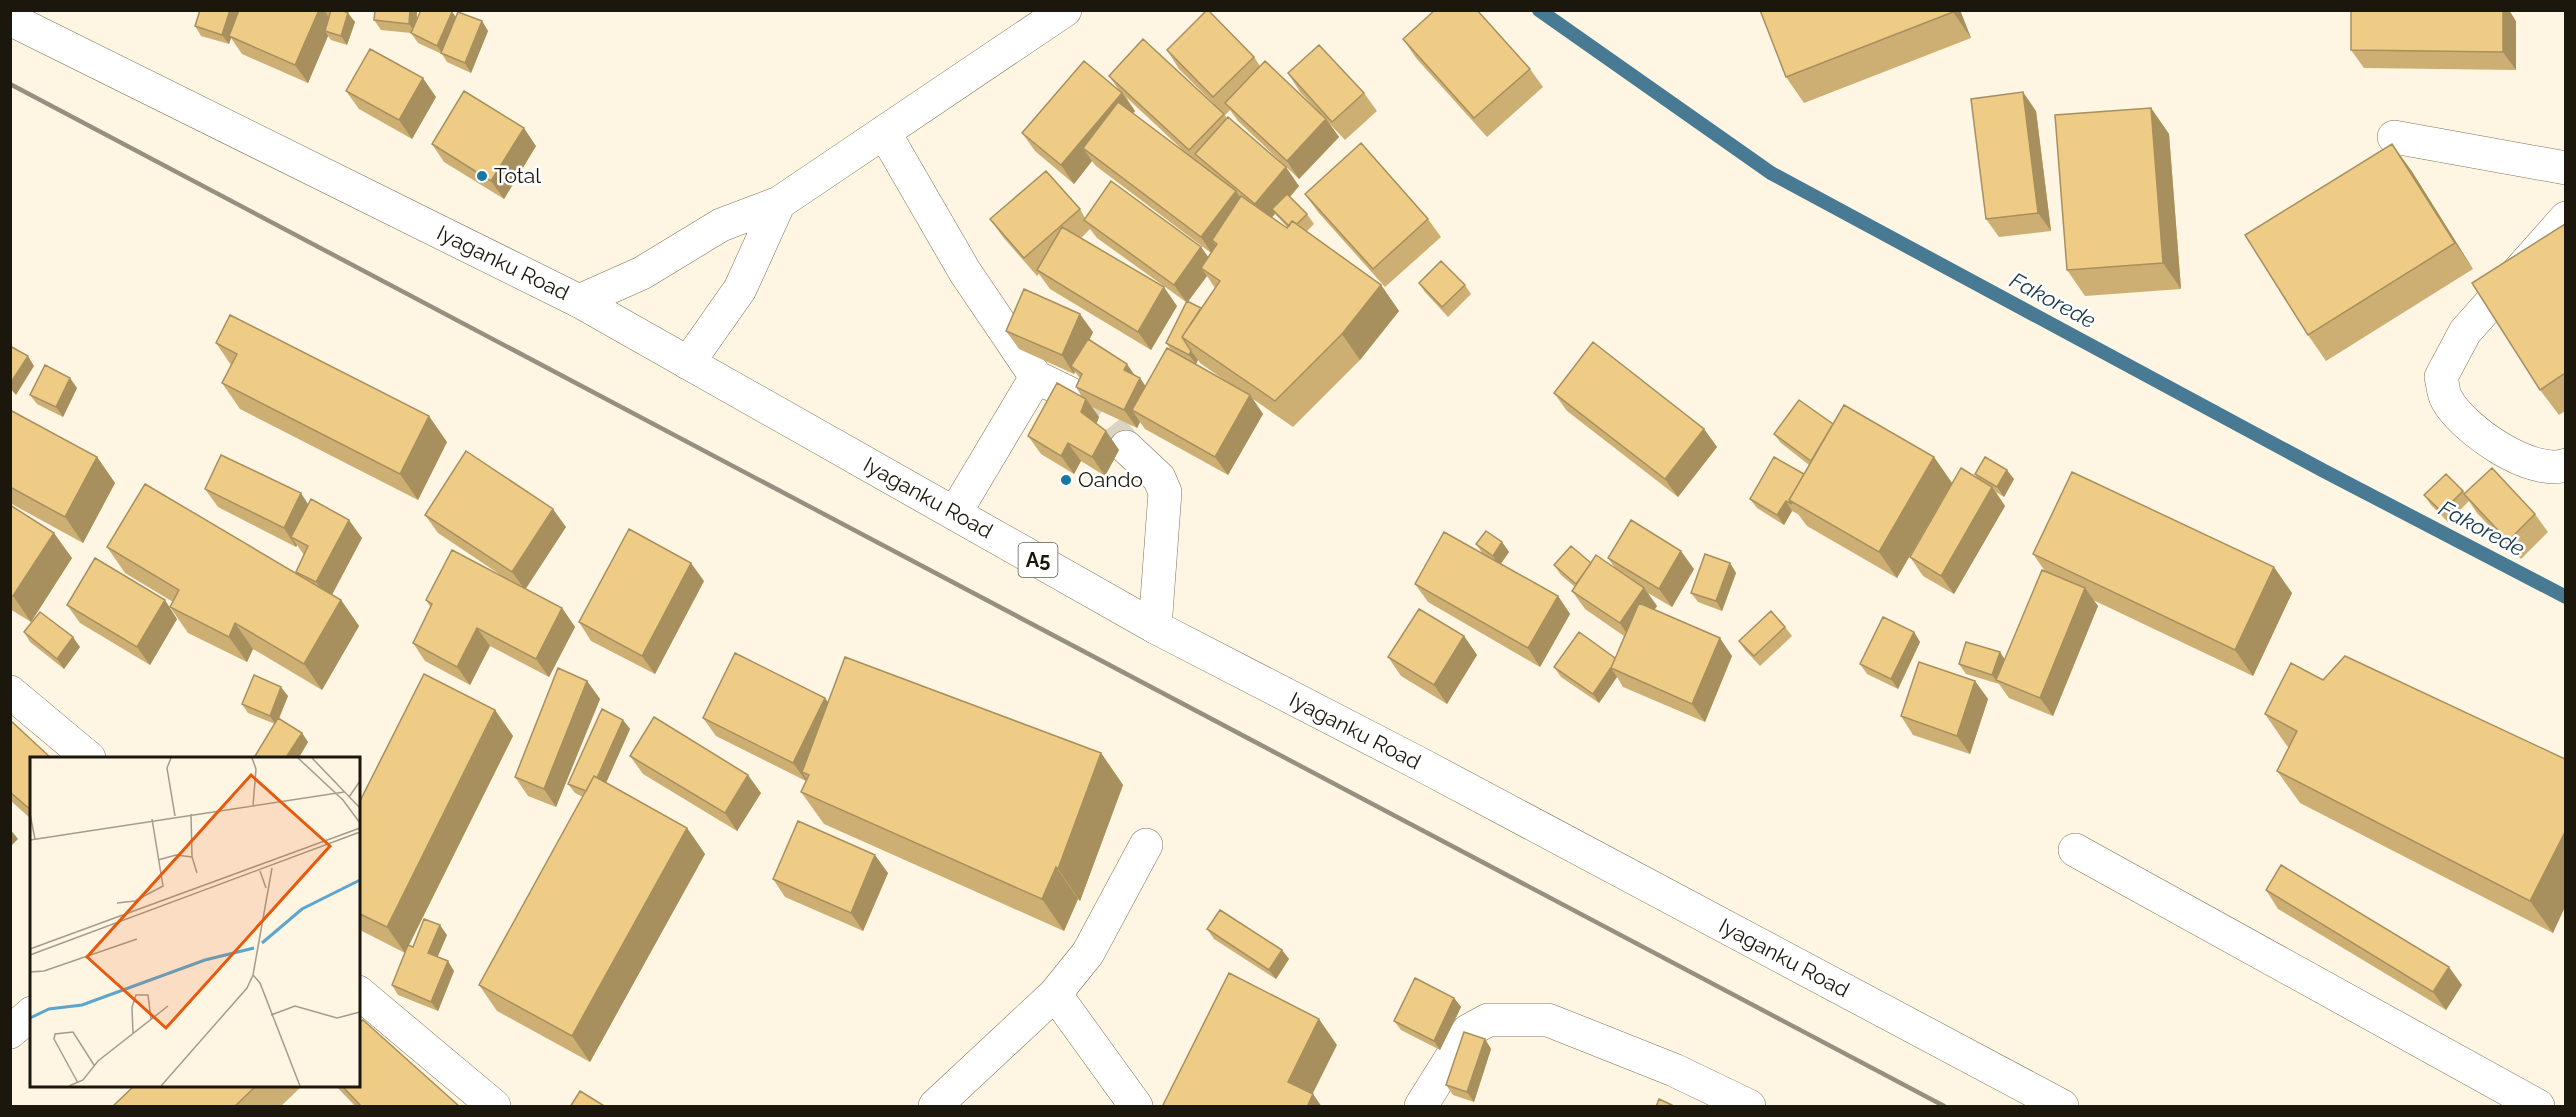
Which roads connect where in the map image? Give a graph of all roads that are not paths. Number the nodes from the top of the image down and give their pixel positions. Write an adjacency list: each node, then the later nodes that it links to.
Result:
1 (1065, 10): 3 (main road)
2 (10, 19): 8 (main road, Iyaganku Road / A5)
3 (884, 132): 6 (main road); 10 (main road)
4 (2394, 137): 5 (main road)
5 (2565, 168)
6 (779, 203): 8 (main road); 9 (main road)
7 (2565, 218): 13 (main road)
8 (579, 301): 9 (main road, Iyaganku Road / A5)
9 (688, 363): 14 (main road, Iyaganku Road / A5)
10 (1036, 377): 11 (main road); 14 (main road)
11 (1073, 395)
12 (1126, 447): 15 (main road)
13 (2565, 465)
14 (955, 513): 15 (main road, Iyaganku Road / A5)
15 (1155, 627): 29 (main road, Iyaganku Road / A5)
16 (10, 692): 17 (main road)
17 (87, 757)
18 (1146, 845): 21 (main road)
19 (2075, 850): 30 (main road)
20 (360, 994): 24 (main road)
21 (1055, 994): 25 (main road); 26 (main road)
22 (30, 1015): 23 (main road)
23 (10, 1032)
24 (494, 1107)
25 (935, 1107)
26 (1136, 1107)
27 (1421, 1107): 28 (main road)
28 (1749, 1107)
29 (2062, 1107)
30 (2538, 1107)

